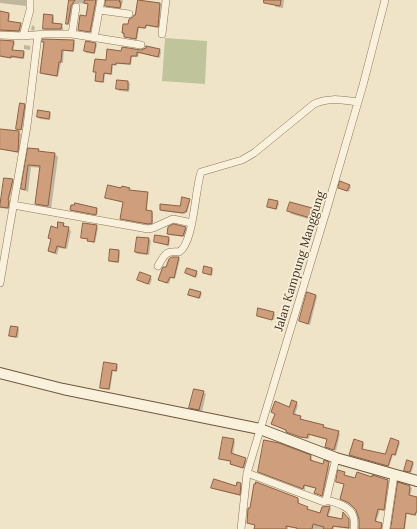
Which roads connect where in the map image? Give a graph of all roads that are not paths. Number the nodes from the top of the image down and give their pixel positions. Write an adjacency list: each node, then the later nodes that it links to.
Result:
1 (30, 0): 12 (street)
2 (101, 0): 6 (street)
3 (166, 0): 10 (street)
4 (385, 0): 15 (street, Jalan Kampung Manggung)
5 (76, 7): 9 (street)
6 (99, 10): 7 (street); 13 (street)
7 (129, 14)
8 (0, 34): 12 (street)
9 (72, 34): 11 (street); 13 (street)
10 (162, 34)
11 (38, 35): 12 (street); 16 (street)
12 (23, 36)
13 (94, 38): 14 (street)
14 (141, 45)
15 (358, 102): 17 (street); 21 (street, Jalan Kampung Manggung)
16 (13, 205): 17 (street); 19 (street)
17 (192, 223): 18 (street)
18 (158, 266)
19 (0, 283)
20 (0, 373): 21 (street)
21 (260, 429): 22 (street); 23 (street, Jalan Kampung Manggung)
22 (336, 458): 24 (street); 26 (street)
23 (247, 473): 26 (street); 27 (street, Jalan Kampung Manggung)
24 (394, 475): 25 (street); 29 (street)
25 (417, 481)
26 (326, 500): 28 (street)
27 (241, 529)
28 (354, 529)
29 (386, 529)

